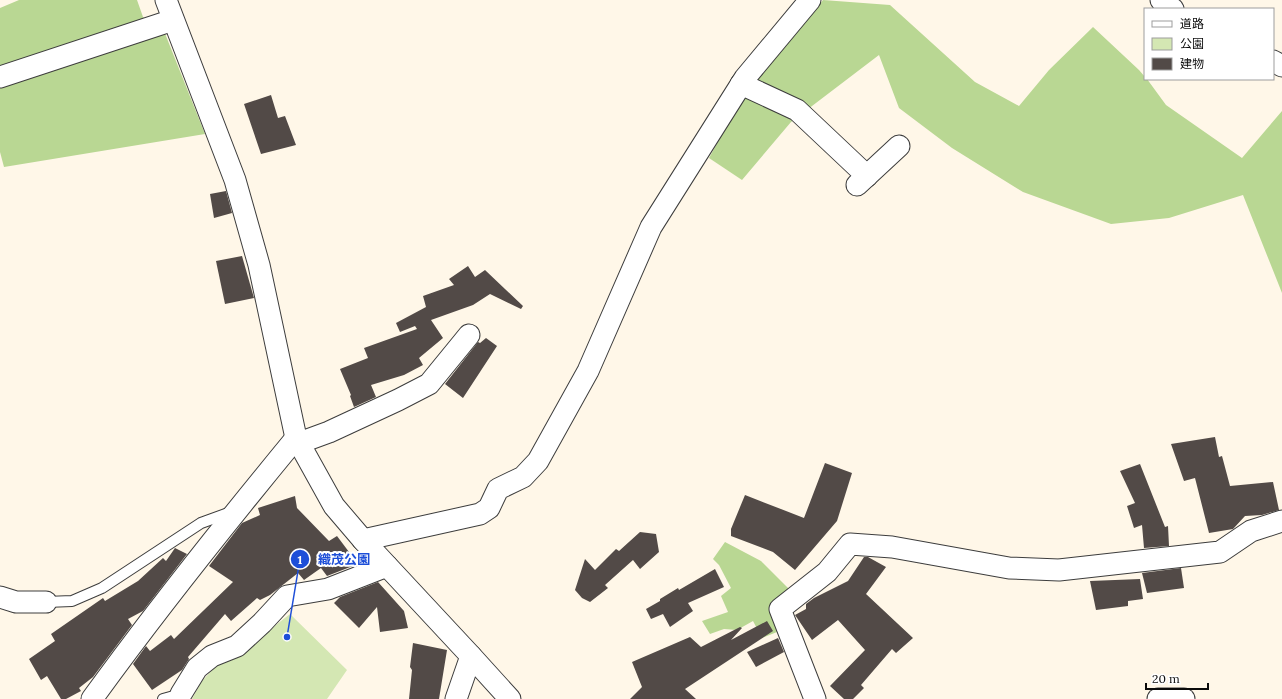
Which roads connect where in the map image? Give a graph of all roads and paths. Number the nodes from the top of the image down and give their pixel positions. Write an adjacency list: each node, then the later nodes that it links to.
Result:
1 (166, 0): 5 (street)
2 (810, 0): 7 (street)
3 (1161, 0): 4 (street)
4 (1171, 8)
5 (174, 20): 6 (street); 10 (street)
6 (0, 78)
7 (741, 84): 8 (street); 13 (street)
8 (899, 146)
9 (469, 335): 10 (street)
10 (298, 440): 11 (street); 13 (street)
11 (238, 509): 16 (lane); 19 (street)
12 (1282, 521): 22 (street)
13 (363, 540): 14 (street)
14 (387, 566): 17 (street); 18 (street)
15 (0, 597): 16 (street)
16 (46, 602)
17 (471, 656): 20 (street); 21 (street)
18 (172, 697)
19 (92, 699)
20 (456, 699)
21 (510, 699)
22 (814, 699)
23 (1158, 699): 24 (street)
24 (1184, 699)

